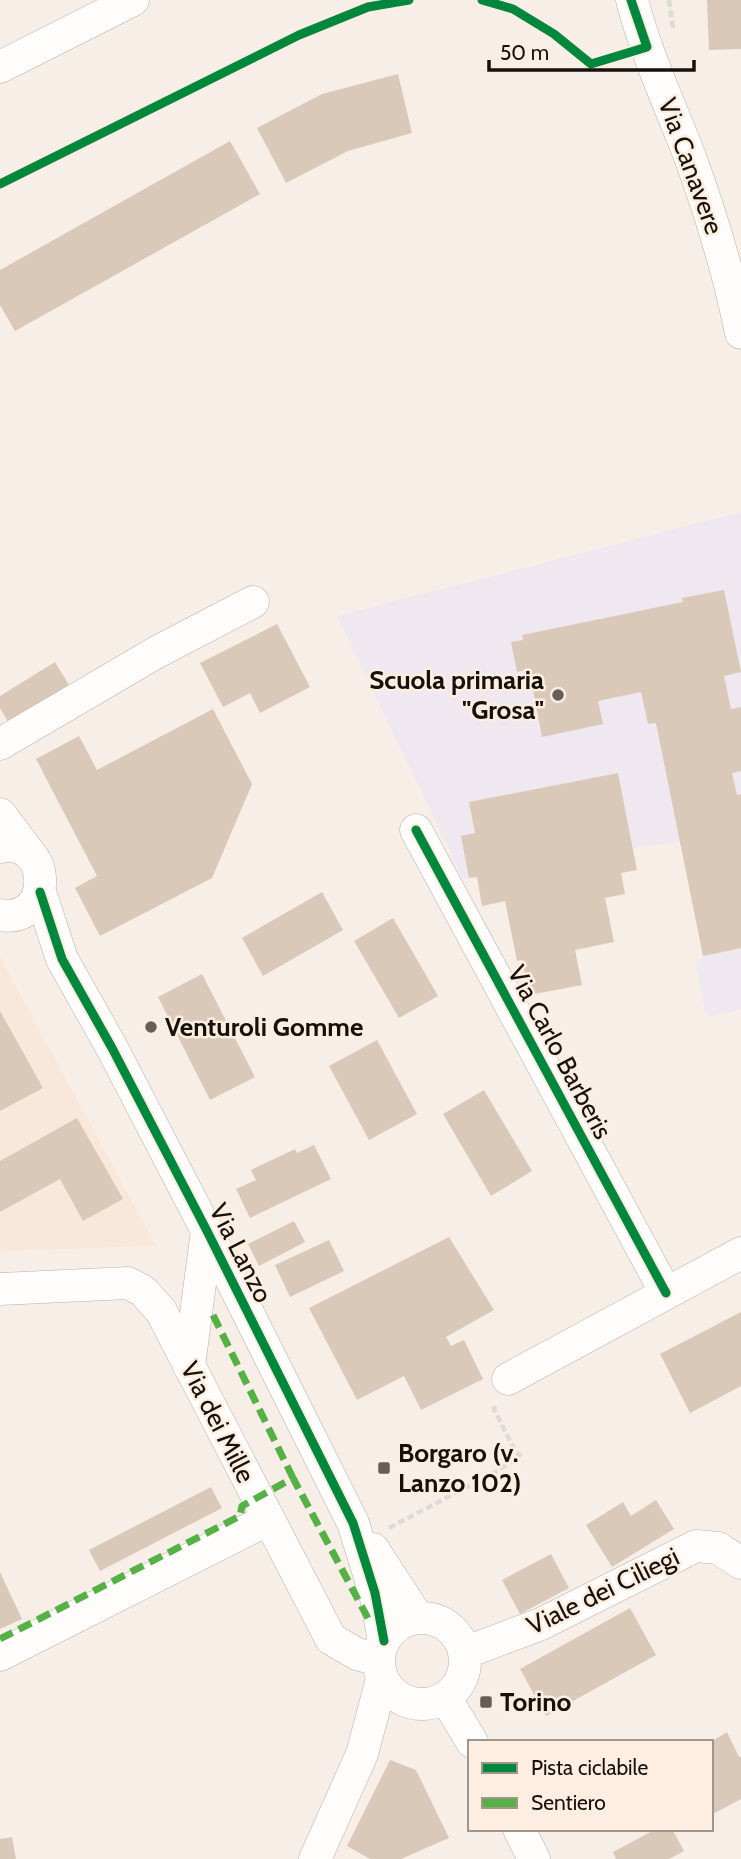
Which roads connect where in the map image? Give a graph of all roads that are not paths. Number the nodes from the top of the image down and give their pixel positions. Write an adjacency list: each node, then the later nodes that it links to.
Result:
1 (132, 0): 3 (street)
2 (632, 1): 4 (street, Via Canavere)
3 (0, 67)
4 (741, 334)
5 (253, 602): 6 (street)
6 (0, 744)
7 (0, 814): 10 (street)
8 (416, 830): 17 (street, Via Carlo Barberis)
9 (0, 847): 10 (street)
10 (34, 860): 11 (street, Via Lanzo)
11 (40, 892): 12 (street); 13 (street, Via Lanzo)
12 (2, 916): 13 (street, Via Lanzo)
13 (62, 959): 14 (street, Via Lanzo)
14 (207, 1231): 18 (street); 21 (street, Via Lanzo)
15 (741, 1253): 17 (street)
16 (0, 1289): 18 (street, Via dei Mille)
17 (666, 1293): 19 (street)
18 (189, 1366): 20 (street, Via dei Mille)
19 (508, 1379)
20 (269, 1519): 25 (street); 26 (street, Via dei Mille)
21 (360, 1531): 23 (street, Via Lanzo); 26 (street, Via Lanzo)
22 (741, 1563): 24 (street, Viale dei Ciliegi)
23 (418, 1618): 24 (street); 26 (street)
24 (464, 1653): 27 (street)
25 (0, 1656)
26 (382, 1660): 28 (street); 30 (street)
27 (445, 1697): 28 (street); 29 (street)
28 (411, 1703): 30 (street)
29 (471, 1740)
30 (362, 1754): 32 (street)
31 (520, 1831): 33 (street)
32 (315, 1859)
33 (534, 1859)

